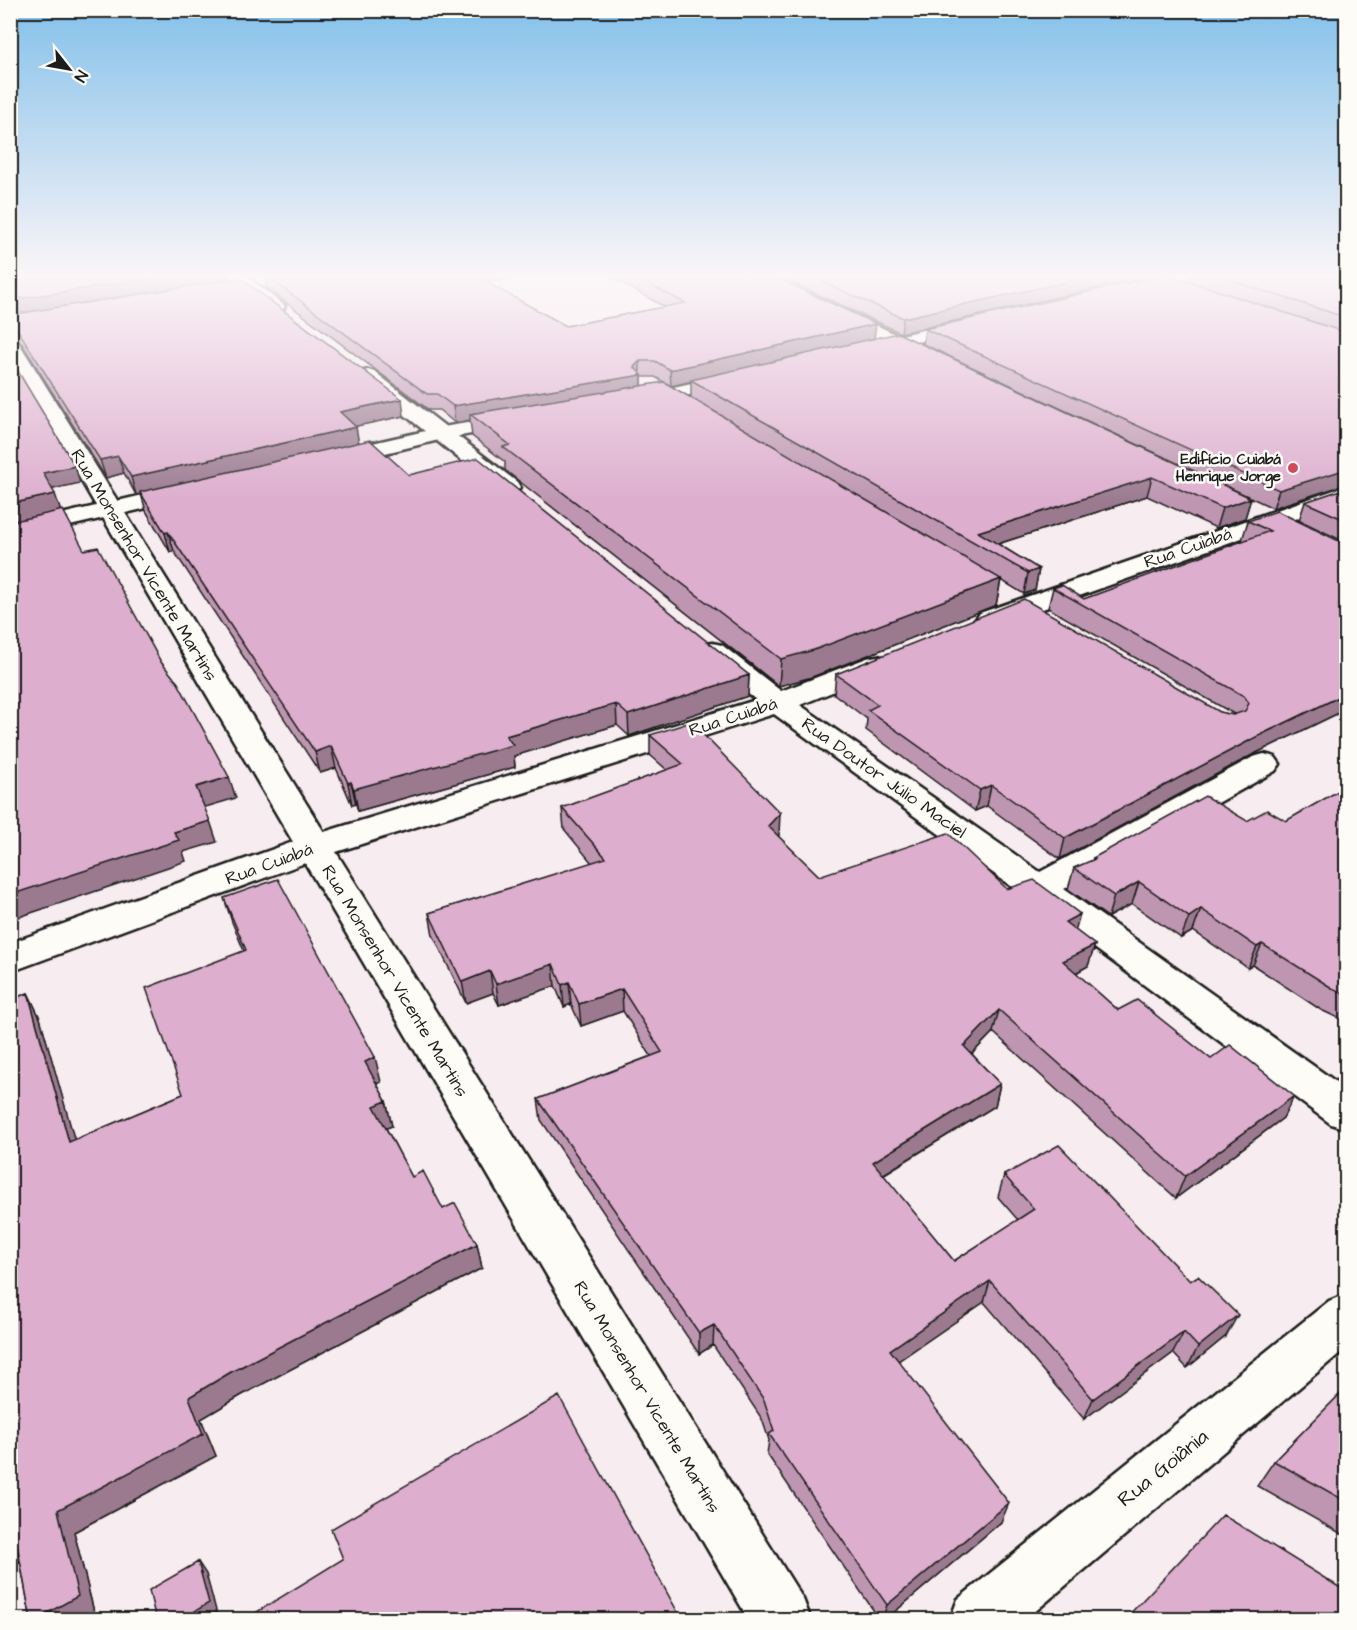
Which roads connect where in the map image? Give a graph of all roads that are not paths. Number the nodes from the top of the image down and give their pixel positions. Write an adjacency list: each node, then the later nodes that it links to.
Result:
1 (14, 350): 15 (street, Rua Monsenhor Vicente Martins)
2 (914, 350): 4 (street)
3 (348, 361): 10 (street)
4 (939, 362)
5 (739, 363): 7 (street)
6 (759, 374): 7 (street)
7 (640, 392): 9 (street)
8 (527, 412): 10 (street)
9 (698, 413)
10 (436, 429): 11 (street); 14 (street)
11 (320, 454)
12 (199, 481): 15 (street)
13 (1347, 493): 18 (street, Rua Cuiabá)
14 (527, 501)
15 (106, 502): 16 (street); 17 (street); 25 (street, Rua Monsenhor Vicente Martins)
16 (10, 515)
17 (10, 533)
18 (1011, 600): 19 (street); 20 (street, Rua Cuiabá)
19 (1052, 624)
20 (966, 628)
21 (694, 636): 23 (street, Rua Doutor Júlio Maciel)
22 (900, 655): 23 (street, Rua Cuiabá)
23 (778, 703): 25 (street, Rua Cuiabá); 26 (street, Rua Doutor Júlio Maciel)
24 (1264, 764): 26 (street)
25 (314, 847): 27 (street, Rua Cuiabá); 30 (street, Rua Monsenhor Vicente Martins)
26 (1038, 888): 28 (street, Rua Doutor Júlio Maciel)
27 (10, 958)
28 (1347, 1112)
29 (1347, 1317): 31 (street, Rua Goiânia)
30 (782, 1620)
31 (979, 1620)

